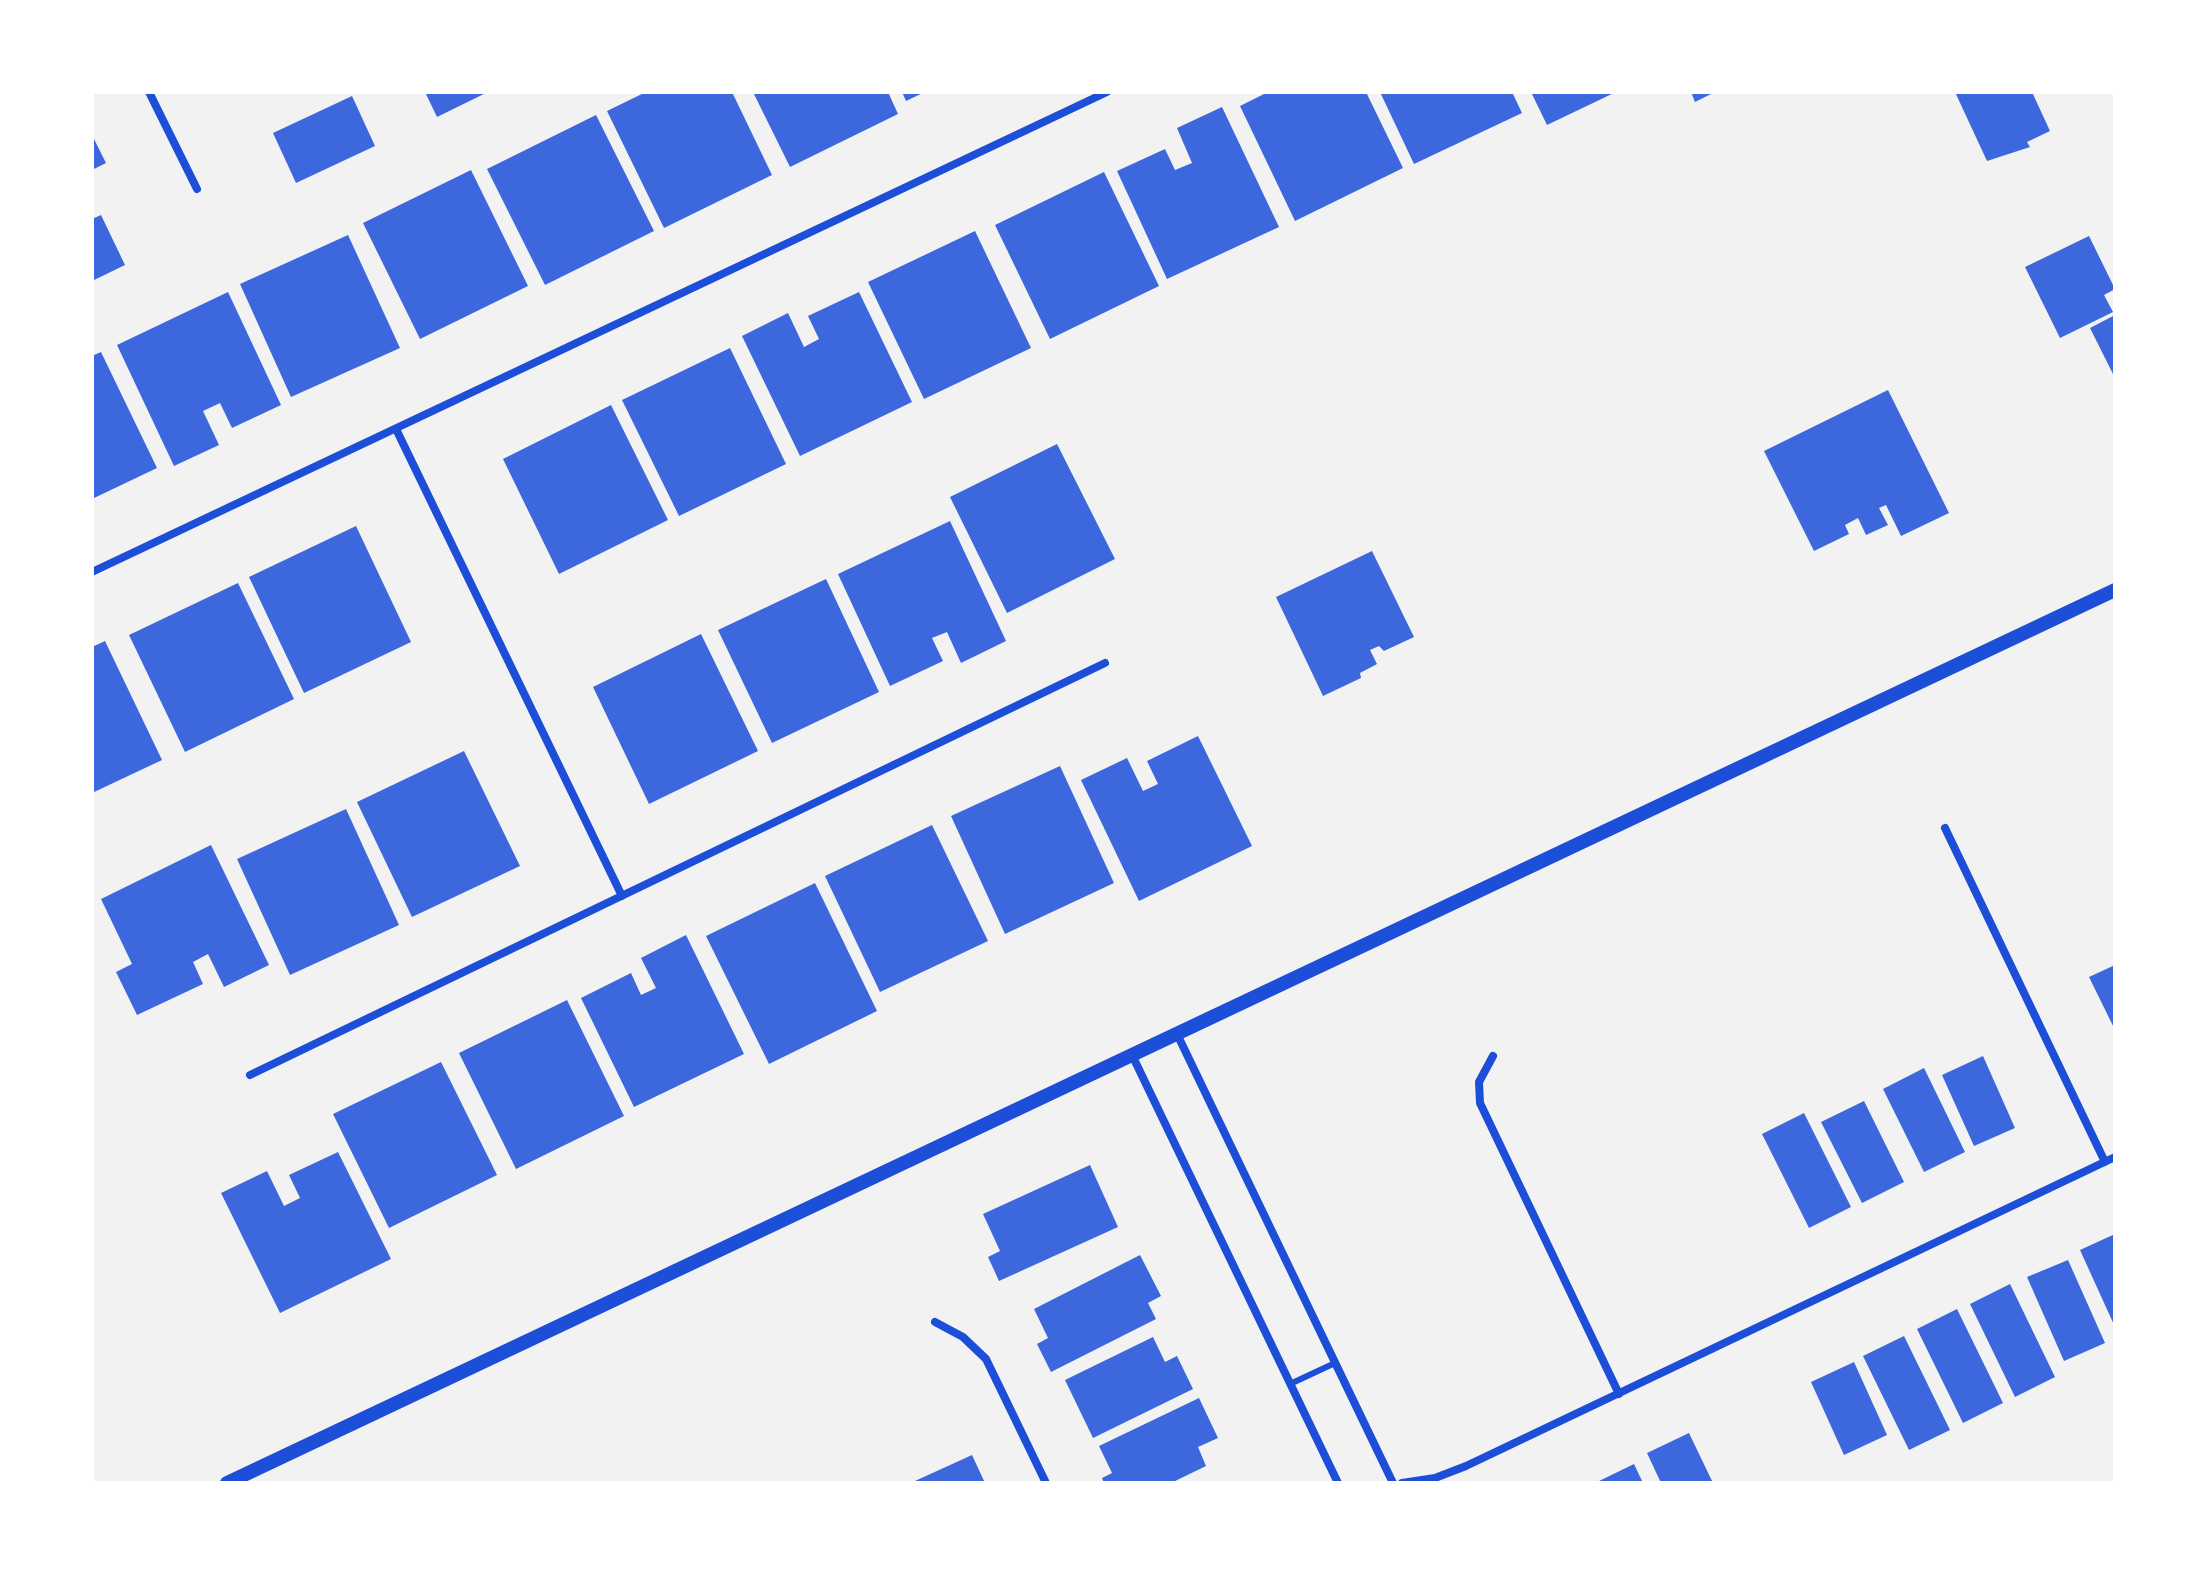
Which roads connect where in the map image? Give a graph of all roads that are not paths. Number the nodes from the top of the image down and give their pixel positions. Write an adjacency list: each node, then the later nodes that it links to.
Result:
1 (149, 92): 3 (street)
2 (1107, 92): 4 (street)
3 (197, 189)
4 (396, 429): 5 (street); 9 (street)
5 (92, 572)
6 (2115, 590): 10 (street)
7 (1105, 663): 9 (street)
8 (1945, 828): 15 (street)
9 (622, 896): 13 (street)
10 (1178, 1036): 12 (street); 17 (street)
11 (1493, 1056): 19 (street)
12 (1133, 1057): 18 (street); 20 (street)
13 (250, 1075)
14 (2115, 1157): 15 (street)
15 (2105, 1162): 19 (street)
16 (935, 1322): 21 (street)
17 (1335, 1363): 18 (lane); 23 (street)
18 (1290, 1384): 22 (street)
19 (1619, 1394): 24 (street)
20 (227, 1483)
21 (1046, 1483)
22 (1338, 1483)
23 (1393, 1483)
24 (1402, 1483)

